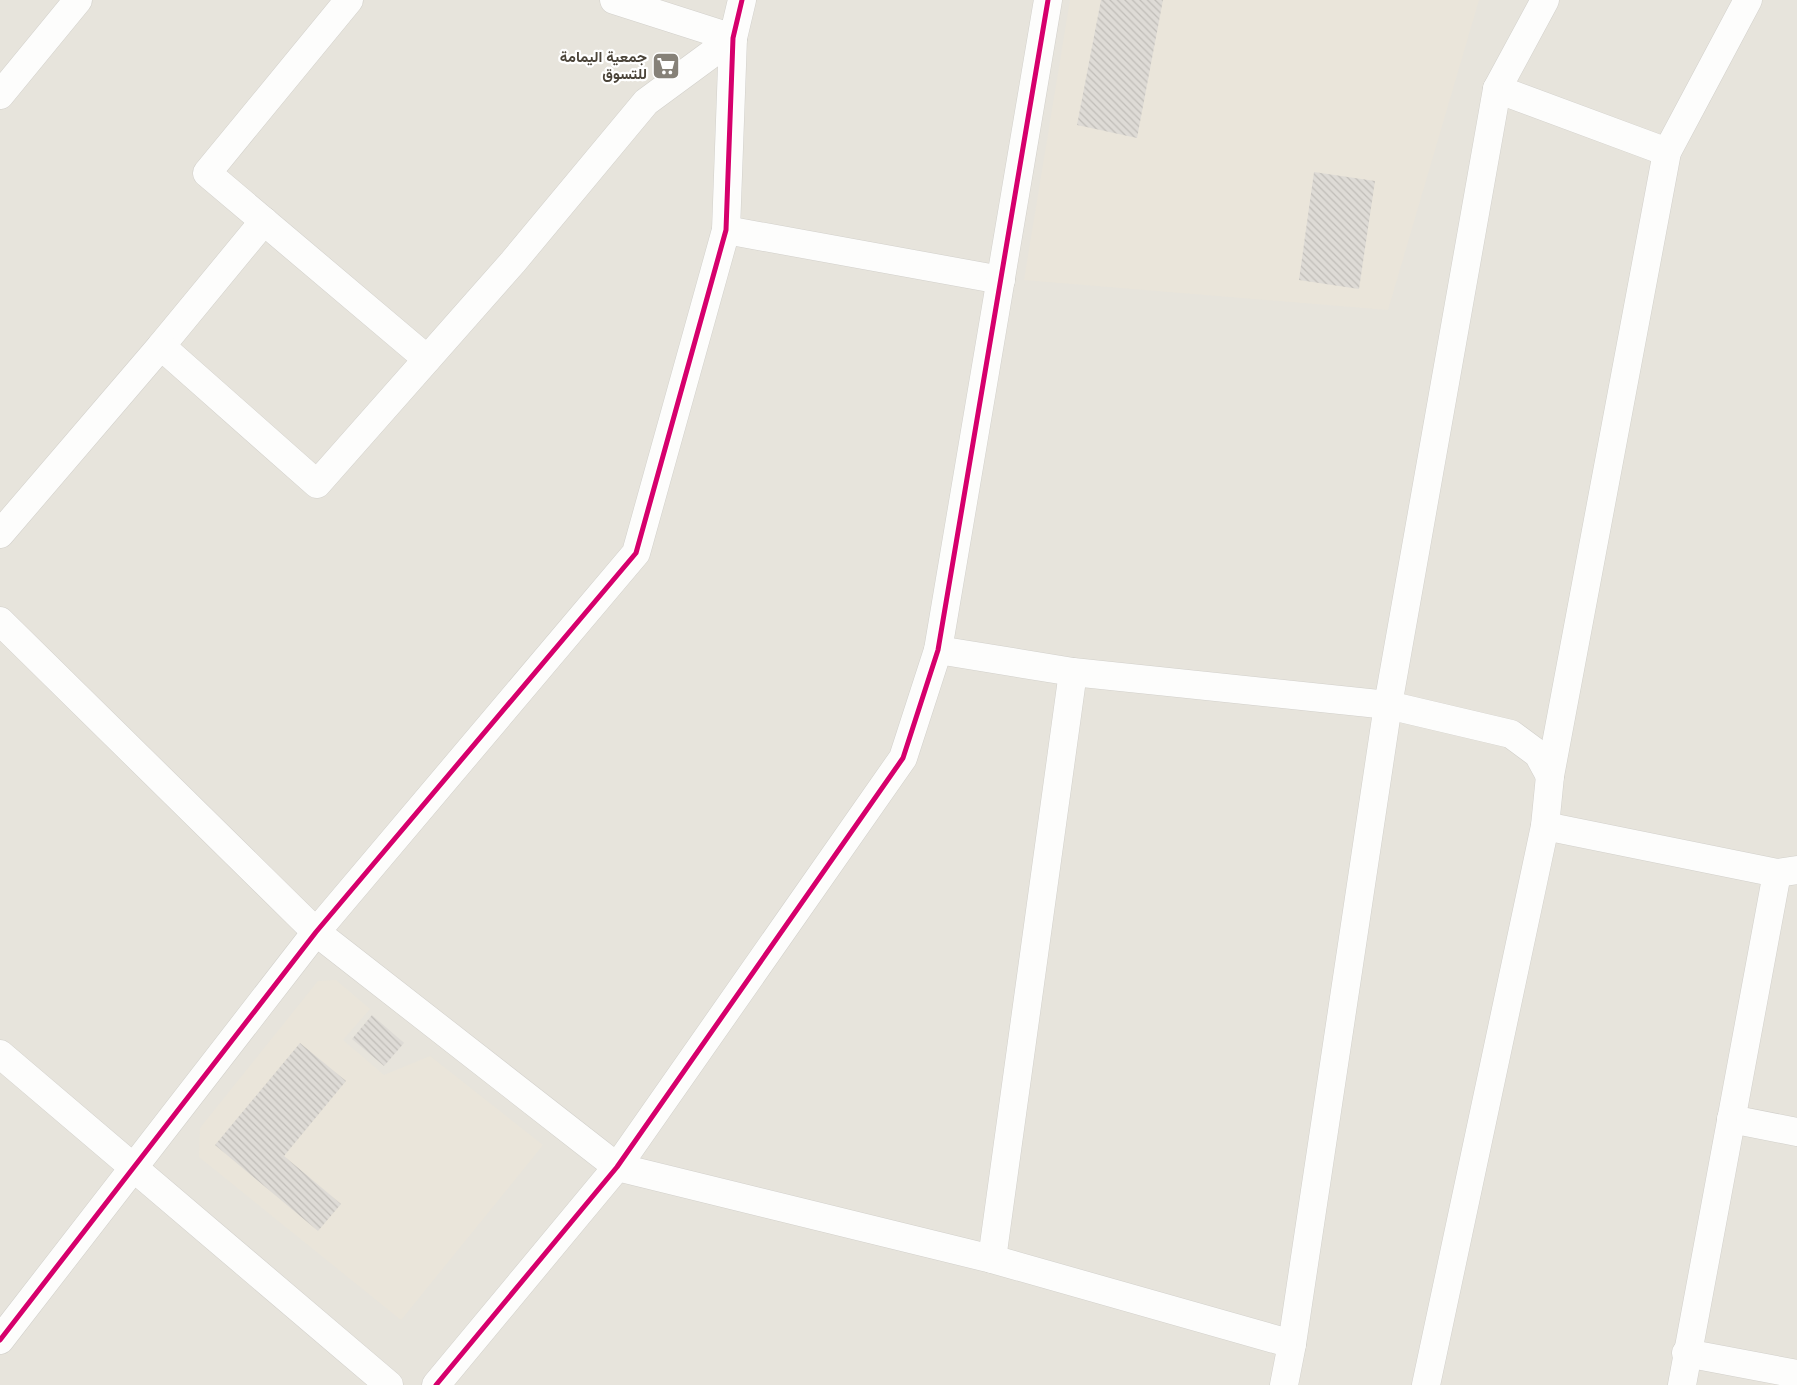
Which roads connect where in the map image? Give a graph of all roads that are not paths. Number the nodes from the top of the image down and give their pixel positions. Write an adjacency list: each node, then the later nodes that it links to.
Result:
1 (78, 0): 10 (street)
2 (349, 0): 12 (street)
3 (614, 0): 8 (street)
4 (742, 0): 8 (street)
5 (1048, 0): 14 (street)
6 (1545, 0): 9 (street)
7 (1748, 0): 11 (street)
8 (733, 38): 13 (street); 16 (street)
9 (1497, 89): 11 (street); 21 (street)
10 (0, 95)
11 (1667, 152): 22 (street)
12 (264, 221): 15 (street); 16 (street)
13 (726, 230): 14 (street); 25 (street)
14 (1001, 280): 19 (street)
15 (161, 346): 16 (street); 17 (street)
16 (427, 359)
17 (0, 534)
18 (0, 622): 25 (street)
19 (938, 650): 20 (street); 30 (street)
20 (1073, 672): 21 (street); 31 (street)
21 (1388, 705): 22 (street); 33 (street)
22 (1550, 776): 23 (street)
23 (1545, 826): 24 (street); 39 (street)
24 (1787, 872): 27 (street)
25 (316, 932): 29 (street); 30 (street)
26 (0, 1054): 29 (street)
27 (1731, 1119): 28 (street); 34 (street)
28 (1797, 1132)
29 (132, 1167): 32 (street); 36 (street)
30 (617, 1167): 31 (street); 37 (street)
31 (992, 1259): 33 (street)
32 (0, 1340)
33 (1292, 1344): 38 (street)
34 (1686, 1353): 35 (street); 40 (street)
35 (1797, 1374)
36 (389, 1385)
37 (436, 1385)
38 (1284, 1385)
39 (1426, 1385)
40 (1682, 1385)

